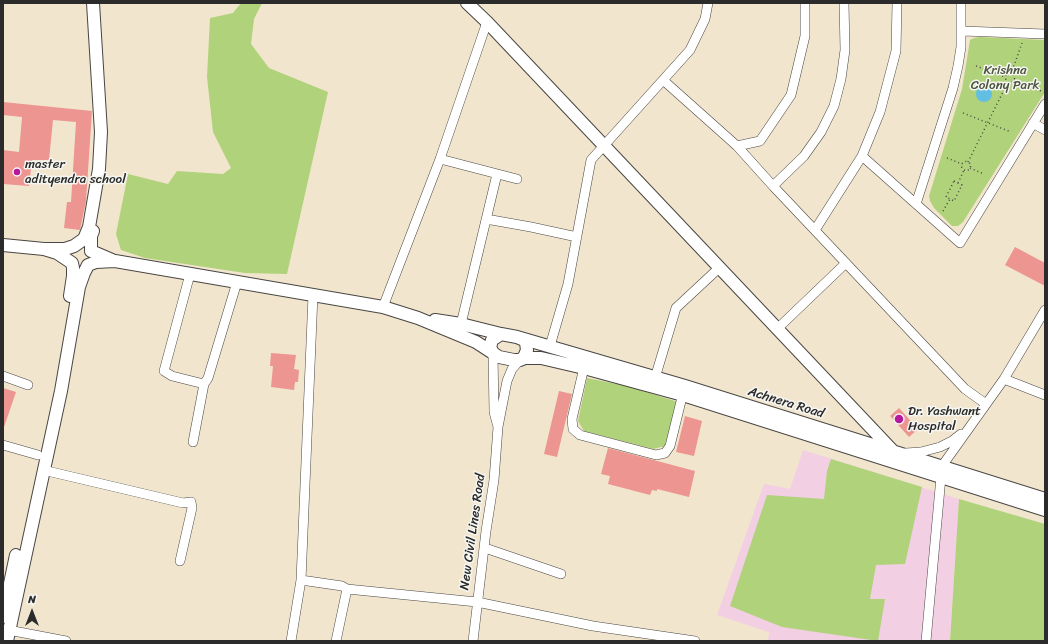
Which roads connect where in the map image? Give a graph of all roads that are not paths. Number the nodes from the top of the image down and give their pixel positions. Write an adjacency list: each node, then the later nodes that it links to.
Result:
1 (93, 3): 28 (main road)
2 (100, 3): 30 (main road)
3 (467, 3): 9 (main road)
4 (708, 3): 12 (street)
5 (805, 3): 17 (street)
6 (844, 3): 22 (street)
7 (897, 3): 18 (street)
8 (961, 3): 10 (street)
9 (487, 22): 16 (main road); 19 (street)
10 (962, 30): 11 (street); 23 (street)
11 (1045, 34)
12 (663, 80): 16 (street); 17 (street)
13 (1045, 104): 14 (street)
14 (1033, 123): 15 (street); 23 (street)
15 (1045, 130)
16 (604, 145): 26 (street); 35 (main road)
17 (737, 146): 22 (street)
18 (862, 156): 23 (street); 25 (street)
19 (440, 159): 20 (street); 39 (street)
20 (497, 174): 21 (street); 24 (street)
21 (517, 179)
22 (773, 186): 25 (street)
23 (916, 204)
24 (486, 219): 26 (street); 42 (street)
25 (815, 230): 33 (street)
26 (577, 237): 46 (street)
27 (3, 245): 29 (main road)
28 (74, 246): 29 (main road); 30 (main road); 31 (main road)
29 (44, 249): 31 (main road)
30 (91, 251): 32 (main road); 34 (main road)
31 (72, 262): 34 (main road); 63 (main road)
32 (114, 262): 34 (main road); 36 (main road)
33 (846, 263): 43 (street); 57 (street)
34 (88, 265): 63 (main road)
35 (719, 268): 43 (main road); 51 (street)
36 (190, 274): 37 (main road); 53 (street)
37 (237, 282): 38 (main road); 53 (street)
38 (313, 295): 39 (main road); 71 (street)
39 (383, 307): 41 (main road)
40 (1045, 310): 52 (street)
41 (418, 318): 42 (main road); 47 (main road)
42 (461, 324): 44 (main road)
43 (777, 329): 62 (main road)
44 (501, 334): 45 (main road); 47 (main road)
45 (517, 337): 46 (main road, Achnera Road); 48 (main road)
46 (550, 346): 49 (main road, Achnera Road)
47 (493, 353): 48 (main road); 58 (street)
48 (520, 360): 49 (main road, Achnera Road); 58 (street)
49 (586, 363): 51 (main road, Achnera Road); 55 (main road, Achnera Road); 55 (street)
50 (3, 376): 54 (street)
51 (655, 378): 55 (main road, Achnera Road)
52 (1004, 380): 56 (street); 57 (street)
53 (204, 384): 60 (street)
54 (28, 385)
55 (684, 391): 62 (main road, Achnera Road); 65 (main road, Achnera Road)
56 (1045, 395)
57 (986, 404): 59 (street)
58 (498, 427): 68 (street, New Civil Lines Road)
59 (969, 428): 62 (street); 65 (street)
60 (193, 442)
61 (3, 445): 63 (street)
62 (893, 451): 65 (main road, Achnera Road)
63 (42, 456): 64 (main road); 74 (main road)
64 (43, 470): 69 (street); 75 (main road)
65 (941, 471): 66 (main road, Achnera Road); 67 (main road, Achnera Road); 81 (street)
66 (1045, 499)
67 (1045, 510)
68 (484, 548): 70 (street); 73 (street, New Civil Lines Road)
69 (180, 562)
70 (561, 574)
71 (301, 580): 72 (street); 77 (street)
72 (347, 589): 73 (street); 78 (street)
73 (477, 602): 79 (street, New Civil Lines Road); 80 (street)
74 (3, 617)
75 (6, 633): 76 (street)
76 (66, 641)
77 (292, 641)
78 (336, 641)
79 (473, 641)
80 (695, 641)
81 (926, 641)

